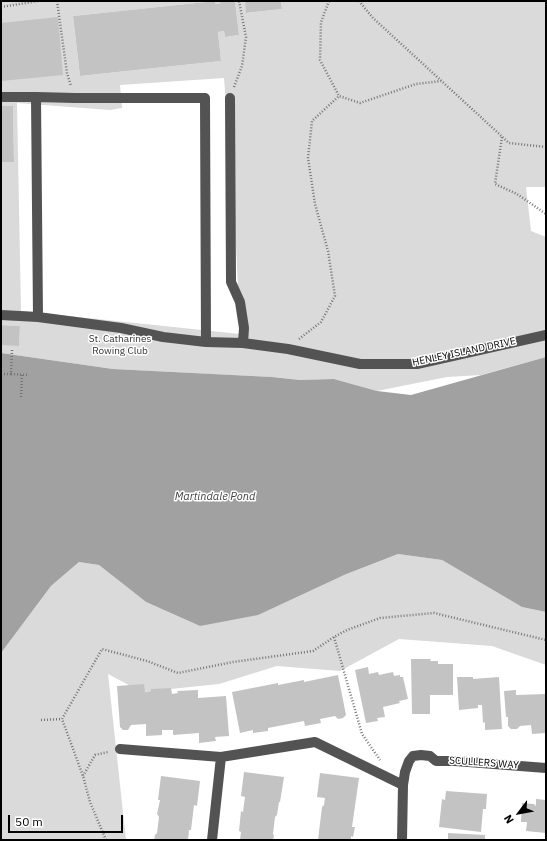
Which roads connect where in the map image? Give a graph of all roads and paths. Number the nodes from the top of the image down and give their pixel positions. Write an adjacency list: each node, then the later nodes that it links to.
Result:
1 (38, 1): 6 (path)
2 (57, 1): 11 (path)
3 (240, 1): 12 (path)
4 (329, 1): 9 (path)
5 (359, 1): 7 (path)
6 (1, 7)
7 (442, 81): 9 (path); 13 (path)
8 (36, 96): 10 (street); 11 (street); 17 (street)
9 (339, 96): 21 (path)
10 (1, 97)
11 (75, 98): 19 (street)
12 (230, 98): 20 (street)
13 (502, 137): 14 (path); 15 (path)
14 (546, 147)
15 (546, 214)
16 (1, 315): 17 (street, HENLEY ISLAND DRIVE)
17 (38, 317): 19 (street, HENLEY ISLAND DRIVE)
18 (546, 335): 21 (street, HENLEY ISLAND DRIVE)
19 (206, 342): 20 (street, HENLEY ISLAND DRIVE)
20 (243, 343): 21 (street, HENLEY ISLAND DRIVE)
21 (288, 348)
22 (12, 350): 24 (path)
23 (1, 374): 24 (path)
24 (11, 374): 25 (path)
25 (22, 375): 26 (path); 27 (path)
26 (29, 375)
27 (21, 397)
28 (334, 637): 29 (path); 30 (path); 34 (path)
29 (546, 640)
30 (62, 719): 31 (path); 36 (path)
31 (41, 720)
32 (120, 750): 33 (street); 36 (path)
33 (221, 757): 37 (street); 39 (street)
34 (380, 760)
35 (546, 768): 37 (street, SCULLERS WAY)
36 (83, 776): 38 (path)
37 (403, 785): 40 (street, SCULLERS WAY)
38 (106, 840)
39 (212, 840)
40 (402, 840)

